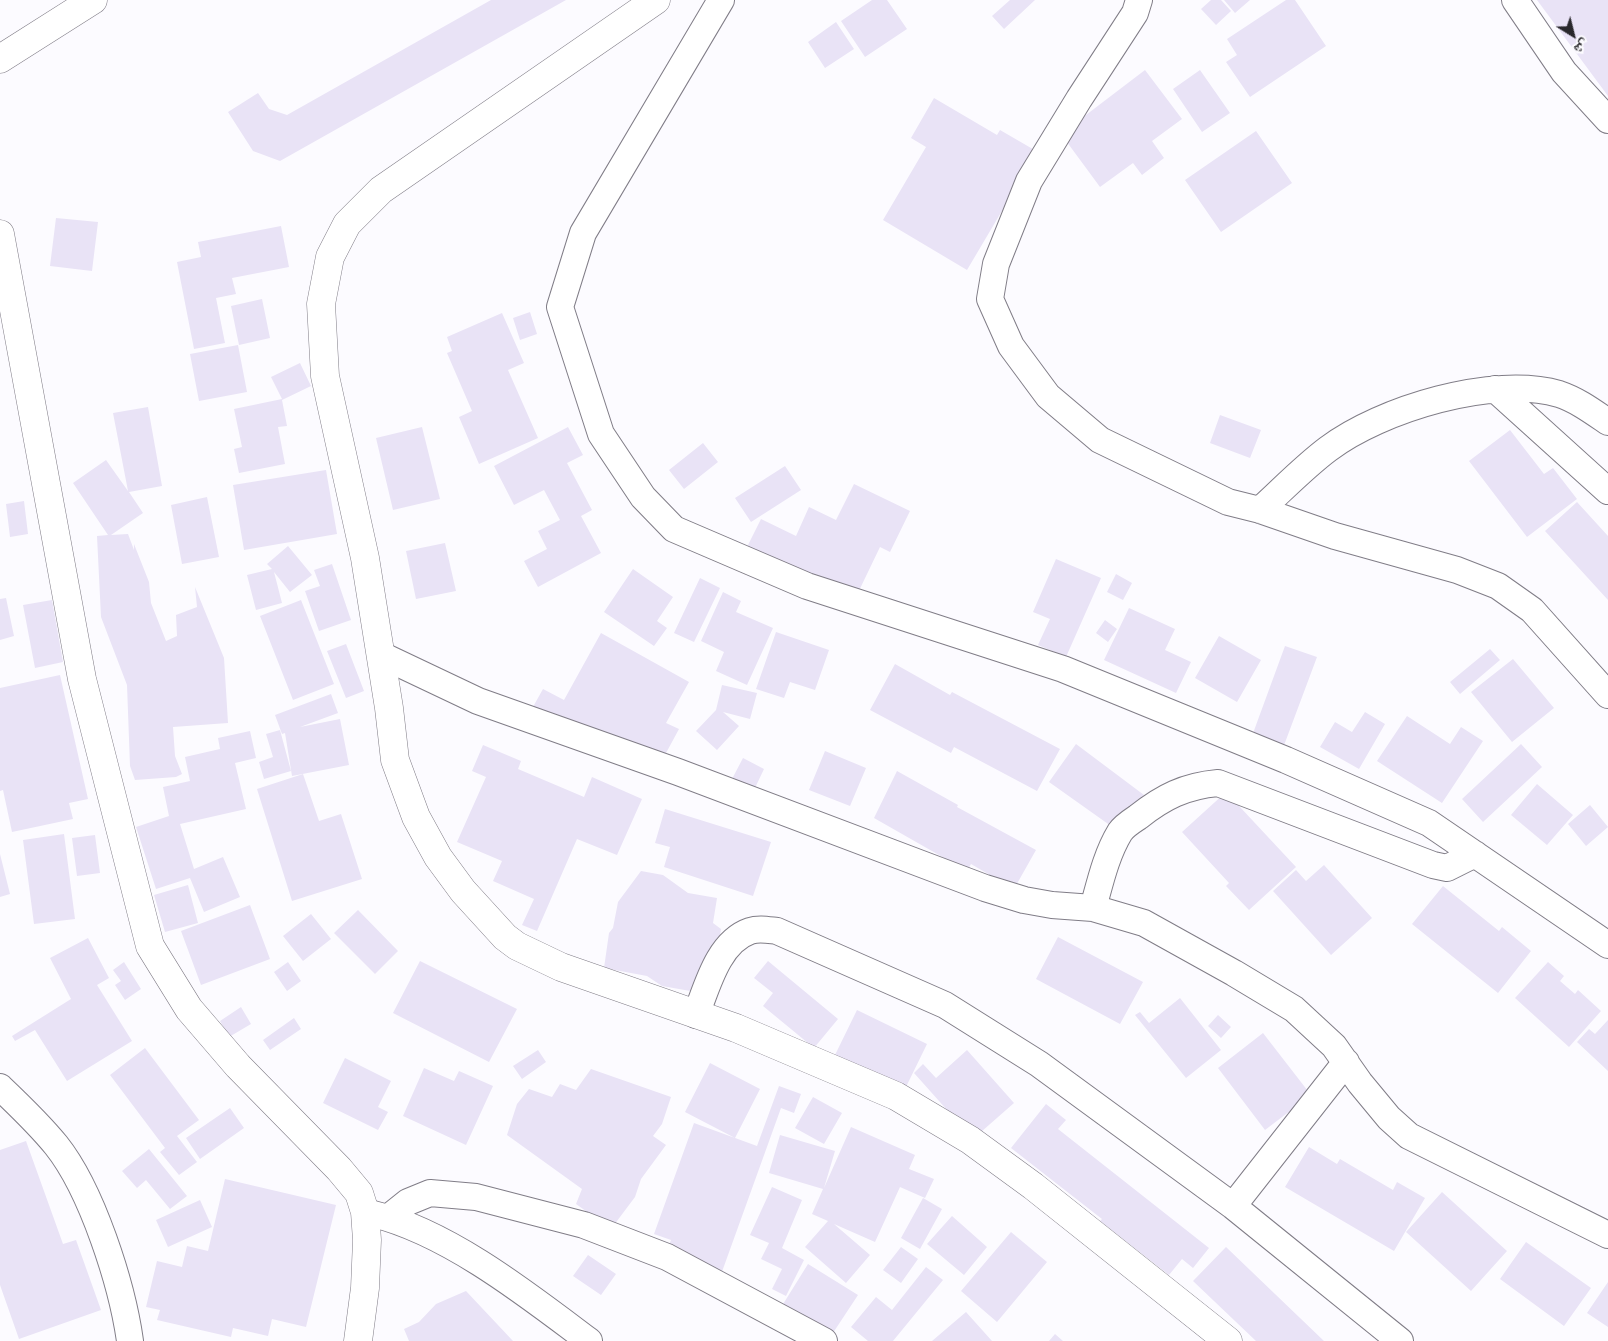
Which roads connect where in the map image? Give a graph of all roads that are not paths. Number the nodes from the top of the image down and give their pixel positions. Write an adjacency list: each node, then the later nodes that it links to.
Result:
1 (93, 0): 6 (street)
2 (656, 0): 13 (street)
3 (721, 0): 15 (street)
4 (1139, 0): 12 (street)
5 (1515, 0): 7 (street)
6 (0, 59)
7 (1608, 120)
8 (0, 234): 22 (street)
9 (1494, 389): 10 (street); 11 (street); 12 (street)
10 (1608, 422)
11 (1608, 491)
12 (1260, 510): 14 (street)
13 (381, 656): 16 (street); 18 (street)
14 (1608, 694)
15 (1474, 854): 16 (street); 17 (street)
16 (1092, 908): 19 (street)
17 (1608, 945)
18 (696, 1015): 21 (street); 24 (street)
19 (1346, 1062): 21 (street); 23 (street)
20 (0, 1087): 25 (street)
21 (1234, 1206): 29 (street)
22 (376, 1215): 26 (street); 27 (street); 28 (street)
23 (1608, 1235)
24 (1217, 1338)
25 (130, 1341)
26 (358, 1341)
27 (589, 1341)
28 (824, 1341)
29 (1400, 1341)

